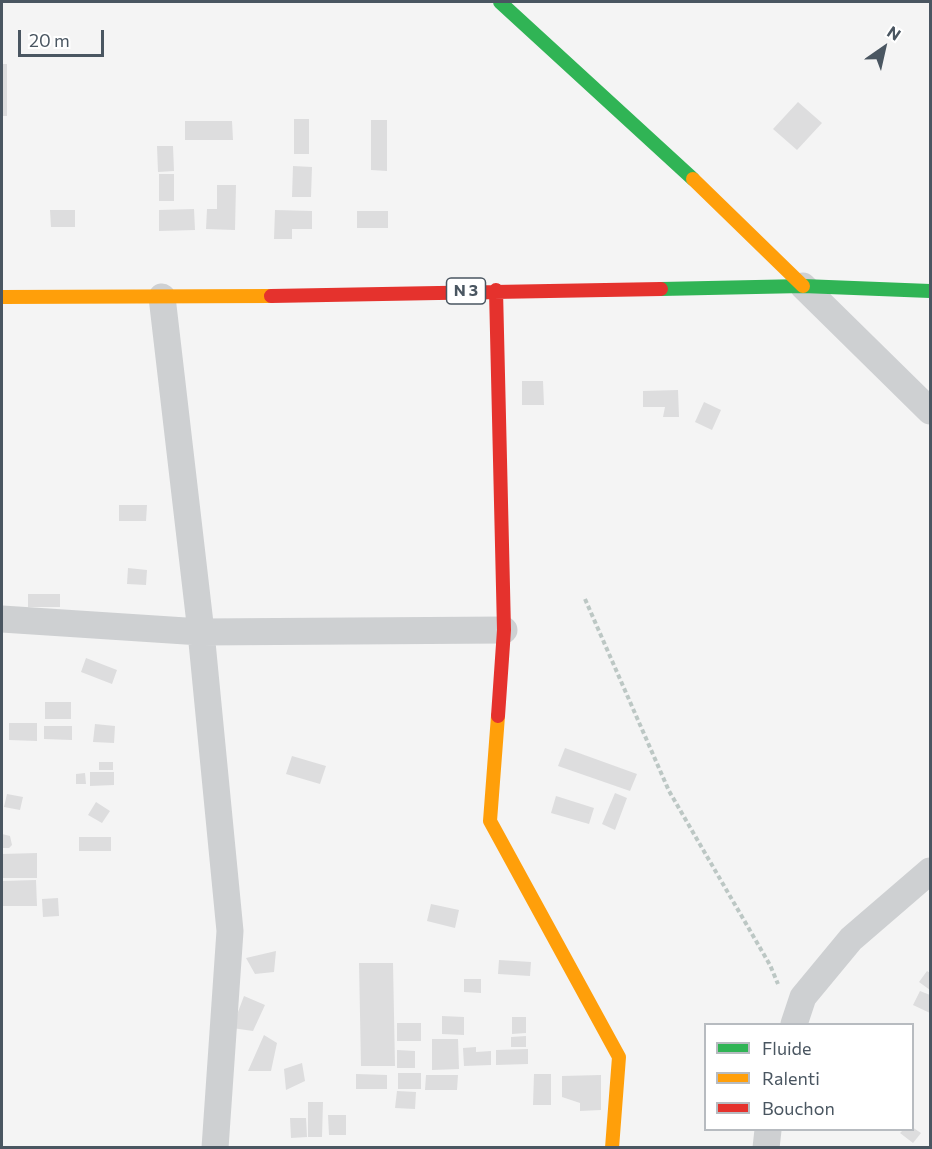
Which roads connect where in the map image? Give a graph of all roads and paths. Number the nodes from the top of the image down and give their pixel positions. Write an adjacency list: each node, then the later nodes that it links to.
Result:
1 (500, 2): 2 (main road)
2 (803, 286): 3 (main road, N 3); 4 (main road, N 3); 7 (street)
3 (496, 290): 6 (main road, N 3); 10 (main road)
4 (930, 291)
5 (2, 297): 6 (main road, N 3)
6 (162, 297): 11 (street)
7 (930, 411)
8 (585, 599): 13 (path)
9 (2, 619): 11 (street)
10 (504, 630): 11 (street); 17 (main road)
11 (201, 632): 16 (street)
12 (930, 872): 14 (street)
13 (794, 1023)
14 (794, 1023)
15 (768, 1131): 18 (street)
16 (215, 1148)
17 (612, 1148)
18 (766, 1148)

